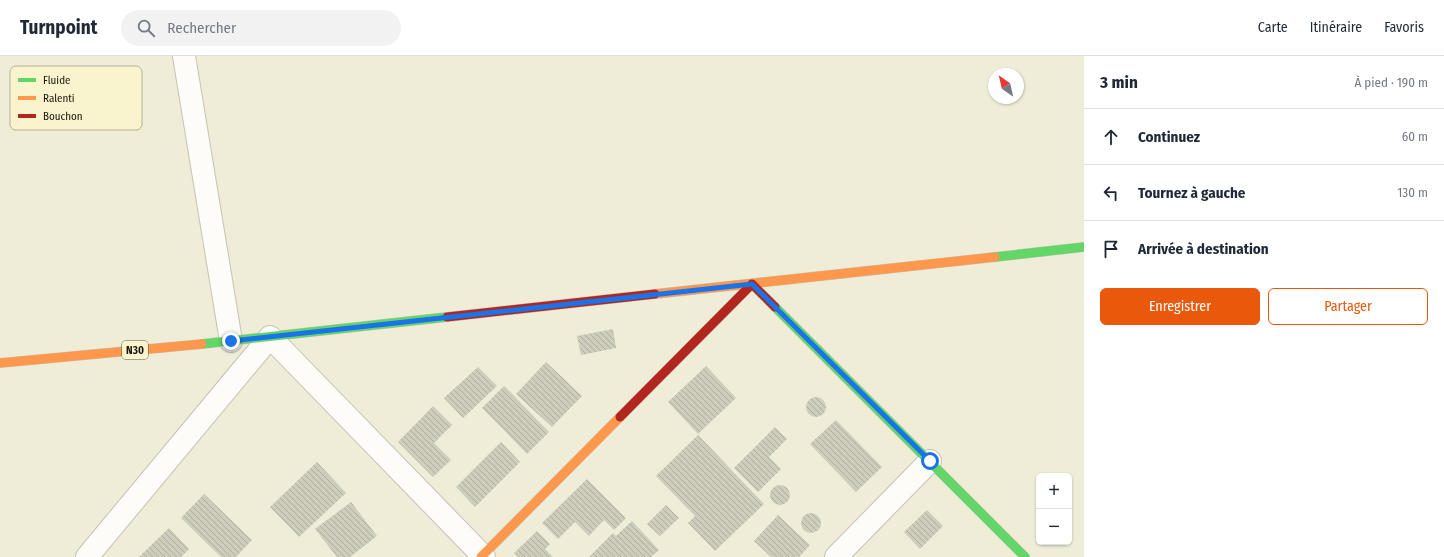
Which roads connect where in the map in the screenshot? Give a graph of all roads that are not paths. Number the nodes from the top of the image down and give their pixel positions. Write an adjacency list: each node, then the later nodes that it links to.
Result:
1 (184, 56): 5 (street)
2 (1084, 247): 3 (main road, N30)
3 (752, 284): 4 (main road, N30); 7 (main road); 8 (main road)
4 (270, 337): 5 (main road, N30); 8 (street); 9 (street)
5 (231, 341): 6 (main road, N30)
6 (0, 363)
7 (930, 461): 10 (street); 11 (main road)
8 (483, 556)
9 (87, 557)
10 (836, 557)
11 (1025, 557)

